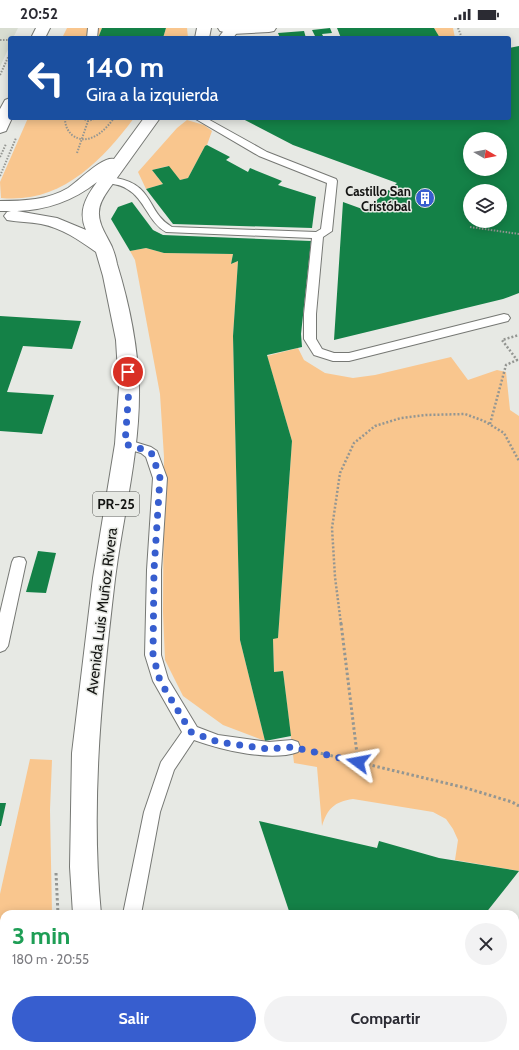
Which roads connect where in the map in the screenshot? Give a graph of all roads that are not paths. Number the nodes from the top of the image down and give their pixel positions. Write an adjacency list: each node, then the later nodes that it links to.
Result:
1 (268, 28): 2 (main road)
2 (229, 31)
3 (8, 109): 6 (main road)
4 (150, 120): 7 (main road, Avenida Luis Muñoz Rivera / PR-25)
5 (202, 120): 11 (lane)
6 (0, 128)
7 (128, 150): 8 (main road, Avenida Luis Muñoz Rivera / PR-25); 9 (main road)
8 (107, 180): 11 (lane); 12 (main road, Avenida Luis Muñoz Rivera / PR-25)
9 (0, 206)
10 (0, 215): 12 (main road)
11 (318, 235): 13 (lane)
12 (104, 249): 14 (main road, Avenida Luis Muñoz Rivera / PR-25)
13 (504, 318)
14 (125, 444): 17 (lane); 19 (main road, Avenida Luis Muñoz Rivera / PR-25)
15 (19, 562): 16 (lane)
16 (0, 646)
17 (191, 732): 18 (lane); 20 (lane)
18 (292, 747)
19 (87, 910)
20 (133, 910)

